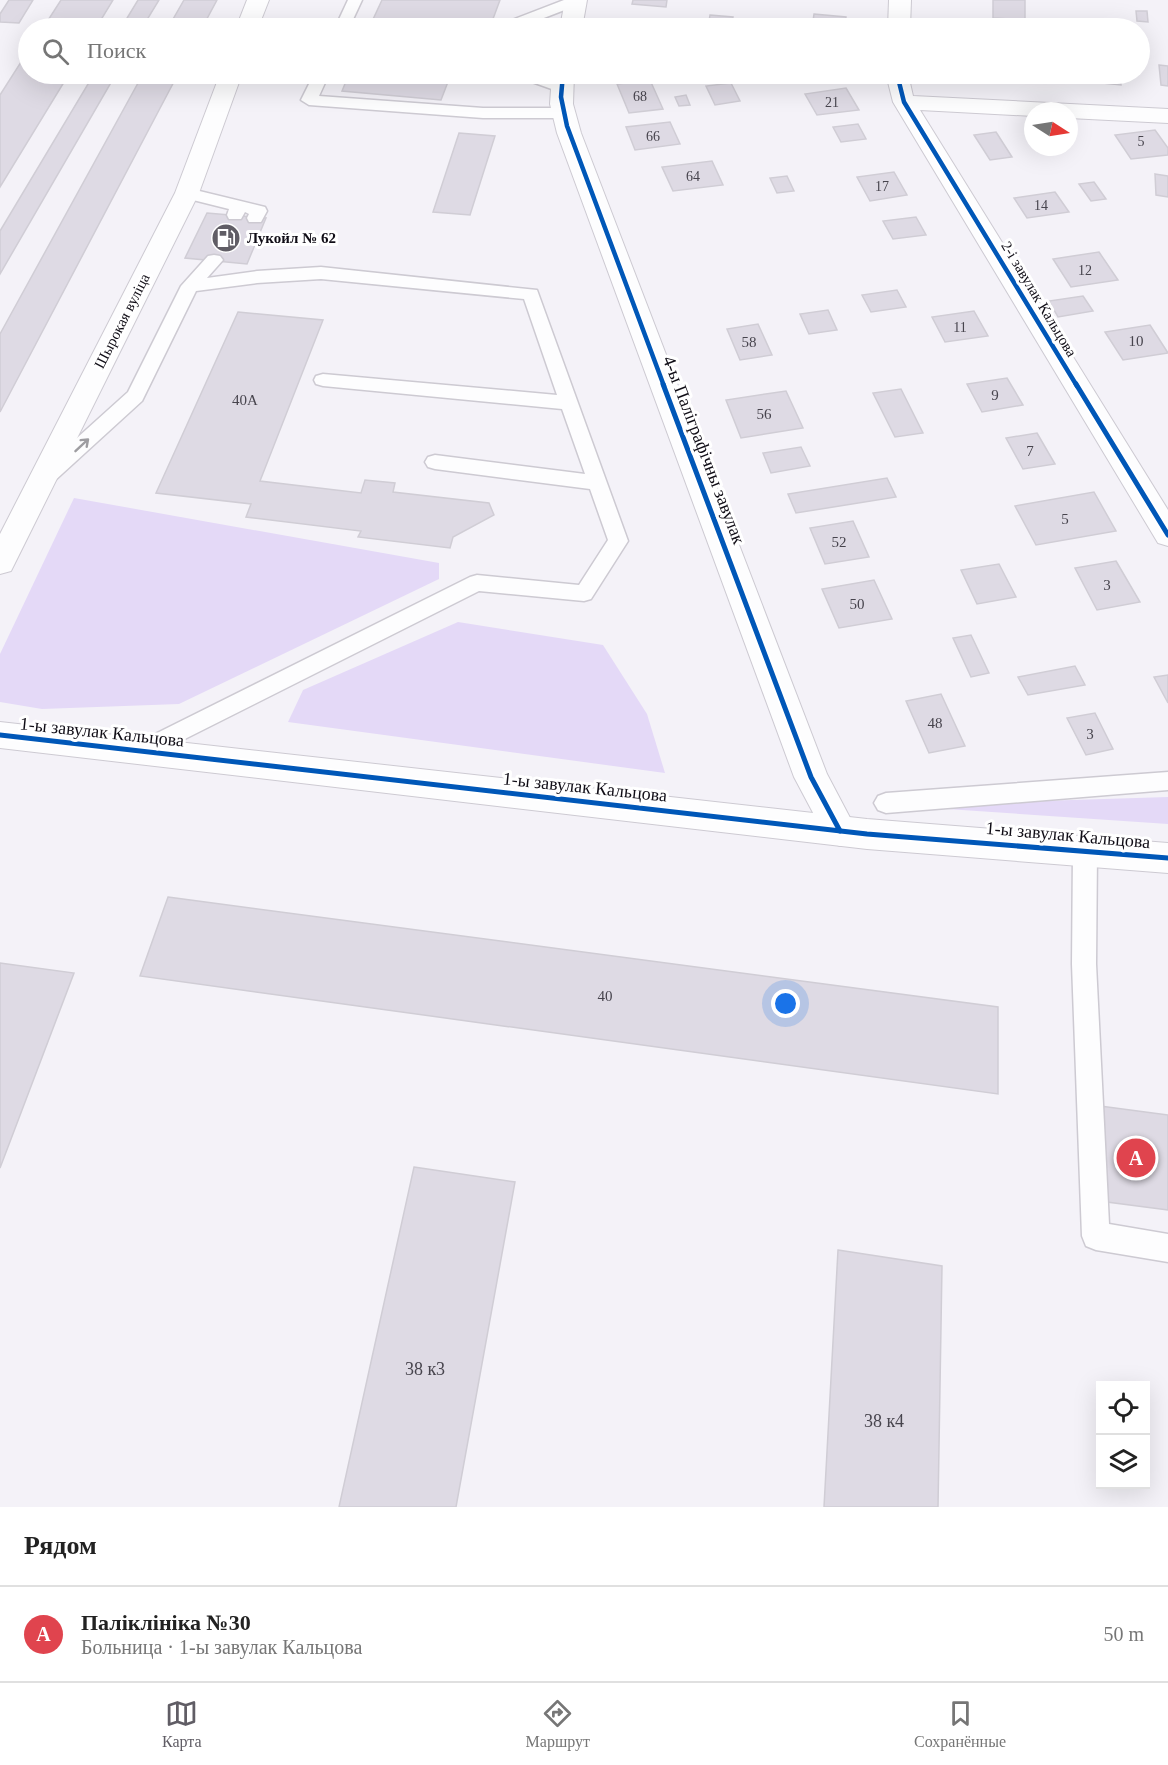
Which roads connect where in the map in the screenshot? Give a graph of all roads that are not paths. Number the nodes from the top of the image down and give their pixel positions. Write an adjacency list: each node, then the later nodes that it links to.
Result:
1 (258, 0): 5 (street)
2 (355, 0): 6 (lane)
3 (576, 0): 7 (lane); 8 (street)
4 (900, 0): 9 (street)
5 (251, 18)
6 (347, 18)
7 (532, 18)
8 (573, 18)
9 (899, 18)
10 (227, 84): 17 (street, Шырокая вуліца)
11 (316, 84): 14 (lane)
12 (546, 84): 14 (lane)
13 (898, 84): 15 (street, 2-і завулак Кальцова)
14 (562, 91): 34 (street, 4-ы Паліграфічны завулак)
15 (904, 102): 16 (street); 27 (street, 2-і завулак Кальцова)
16 (1168, 116)
17 (187, 193): 18 (lane); 26 (street, Шырокая вуліца)
18 (255, 218)
19 (204, 259): 21 (lane)
20 (235, 262): 21 (lane)
21 (190, 285): 23 (lane); 26 (lane, one-way to 21)
22 (323, 380): 23 (lane)
23 (570, 403): 25 (lane)
24 (435, 462): 25 (lane)
25 (598, 483): 31 (lane)
26 (39, 484): 29 (street, Шырокая вуліца)
27 (1156, 493): 28 (street, 2-і завулак Кальцова)
28 (1168, 535)
29 (0, 563)
30 (0, 735): 31 (street, 1-ы завулак Кальцова)
31 (141, 752): 34 (street, 1-ы завулак Кальцова)
32 (1168, 781): 33 (lane)
33 (886, 803)
34 (840, 831): 35 (street, 1-ы завулак Кальцова)
35 (1085, 852): 36 (street, 1-ы завулак Кальцова); 37 (lane)
36 (1168, 858)
37 (1168, 1248)

